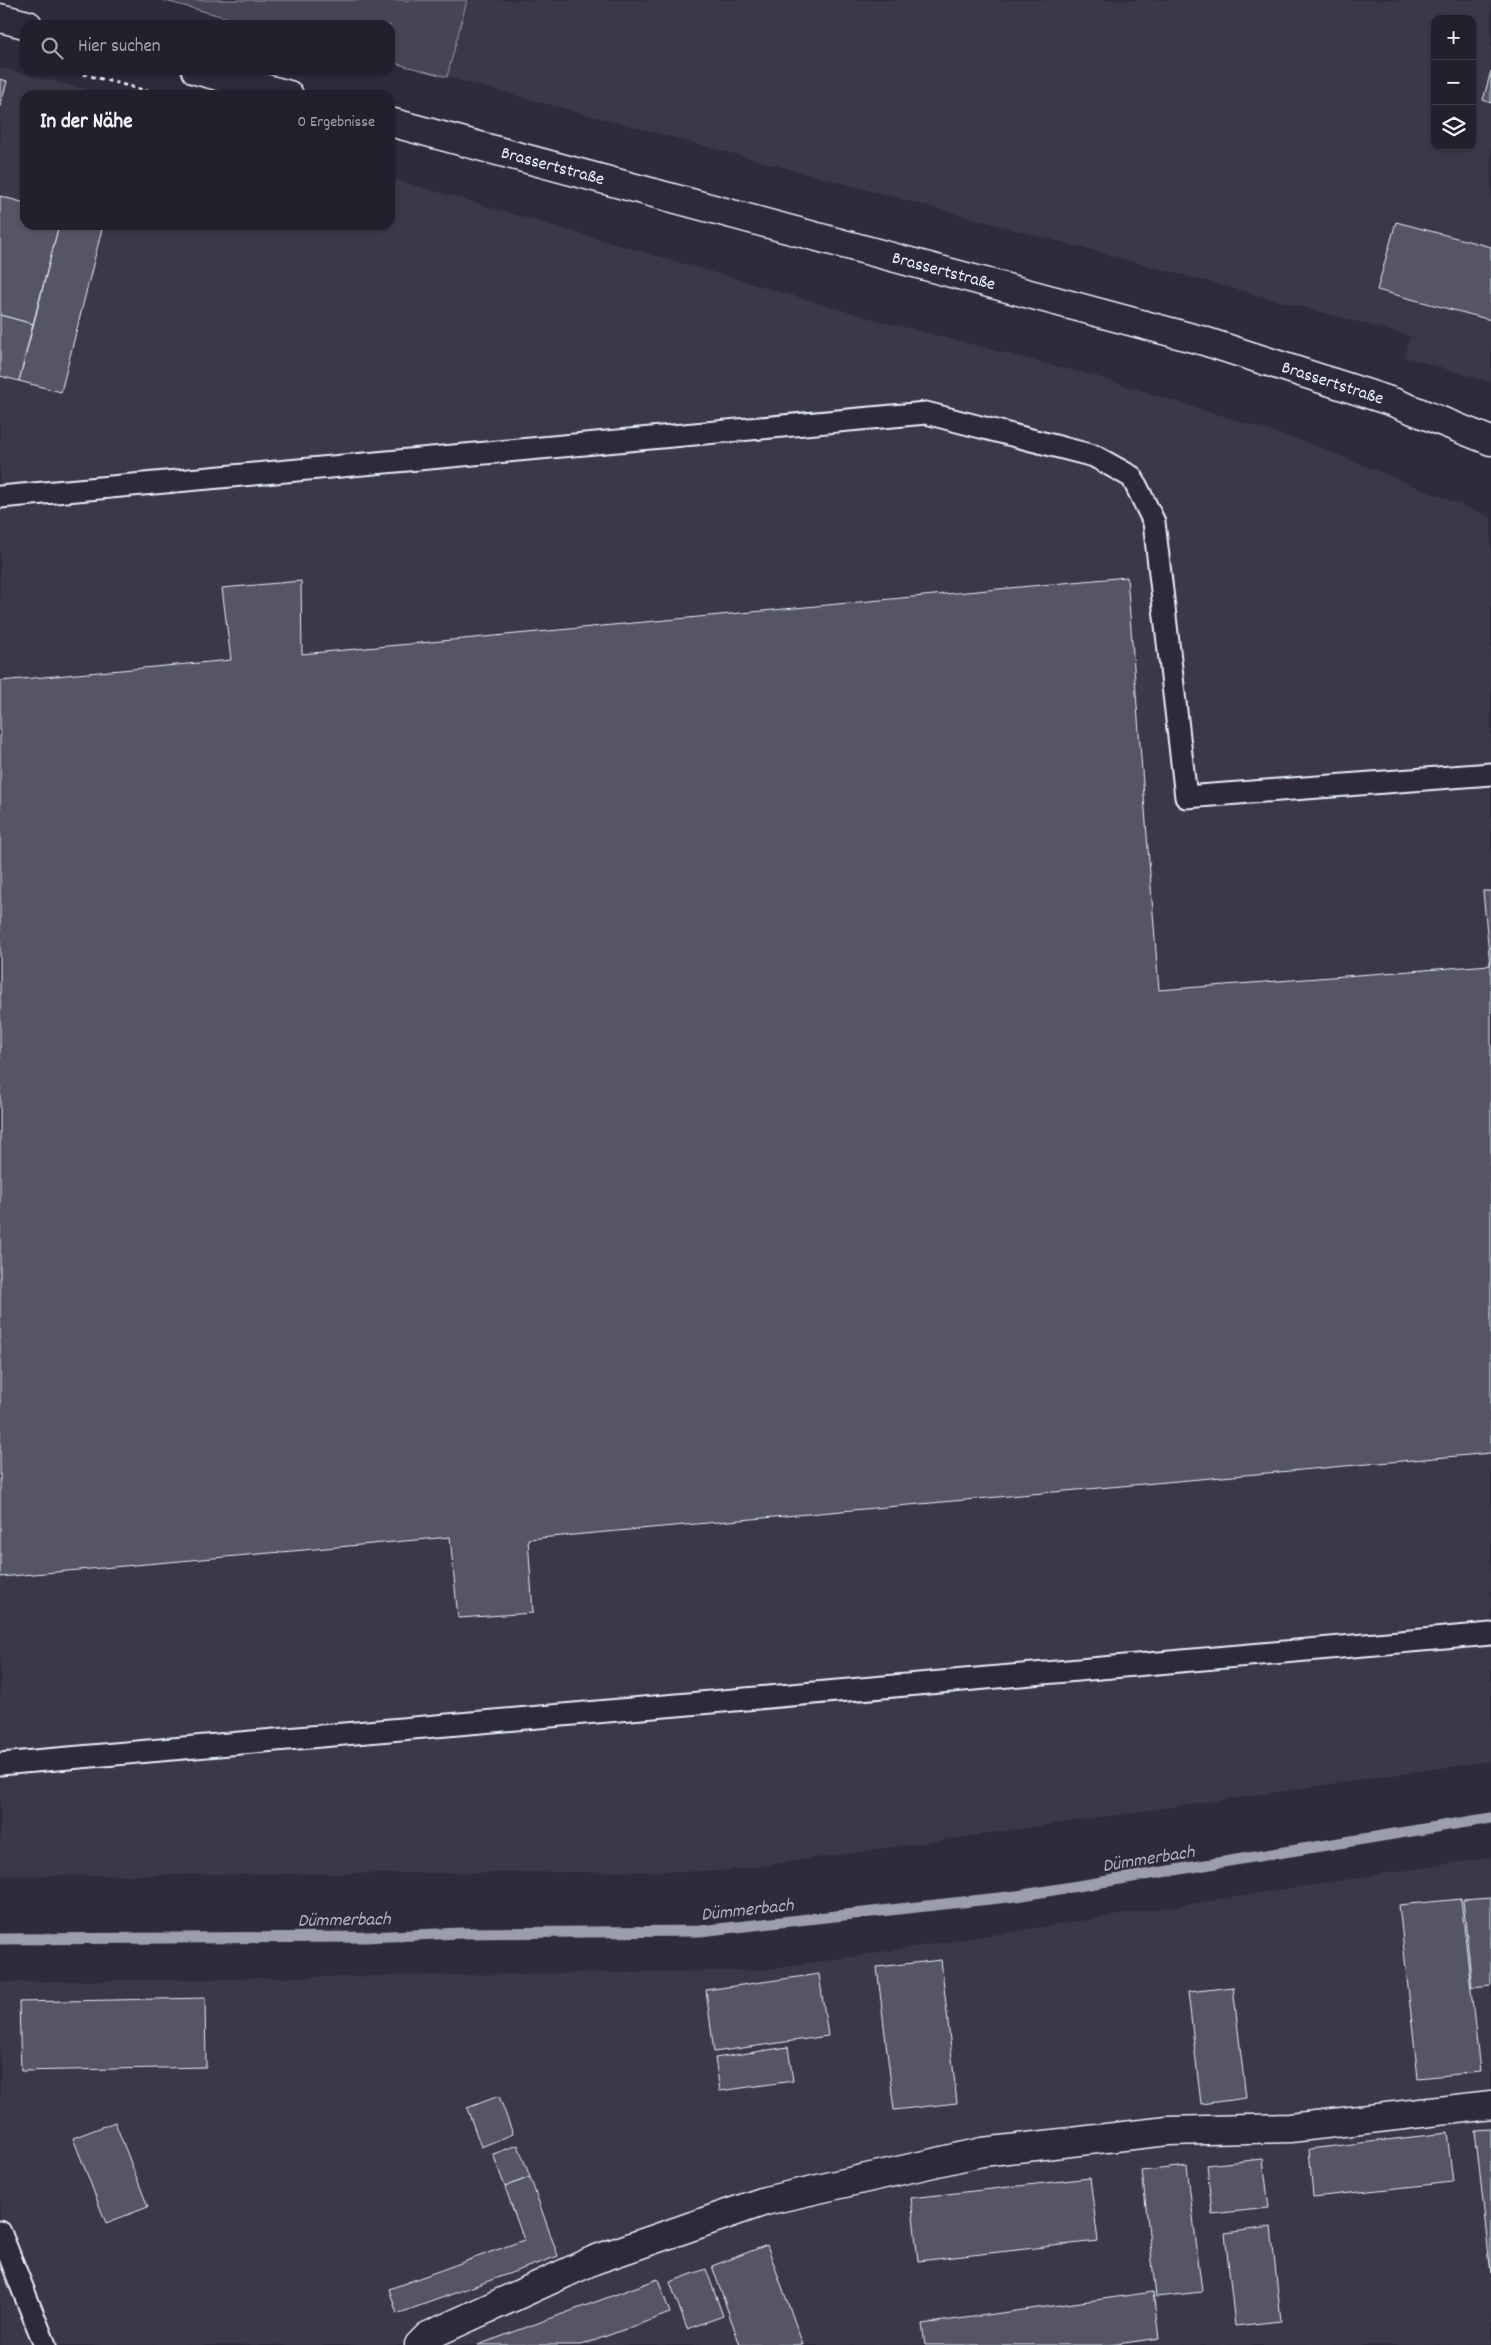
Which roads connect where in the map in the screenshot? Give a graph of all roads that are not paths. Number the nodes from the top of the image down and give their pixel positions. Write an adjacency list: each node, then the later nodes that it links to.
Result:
1 (0, 18): 2 (main road)
2 (20, 23)
3 (215, 75): 4 (main road)
4 (270, 90)
5 (395, 123): 6 (main road, Brassertstraße)
6 (1491, 440)
7 (0, 497): 8 (lane)
8 (1491, 774)
9 (1491, 1634): 10 (lane)
10 (0, 1764)
11 (1491, 2105): 14 (main road)
12 (0, 2232): 13 (lane)
13 (45, 2345)
14 (419, 2345)

